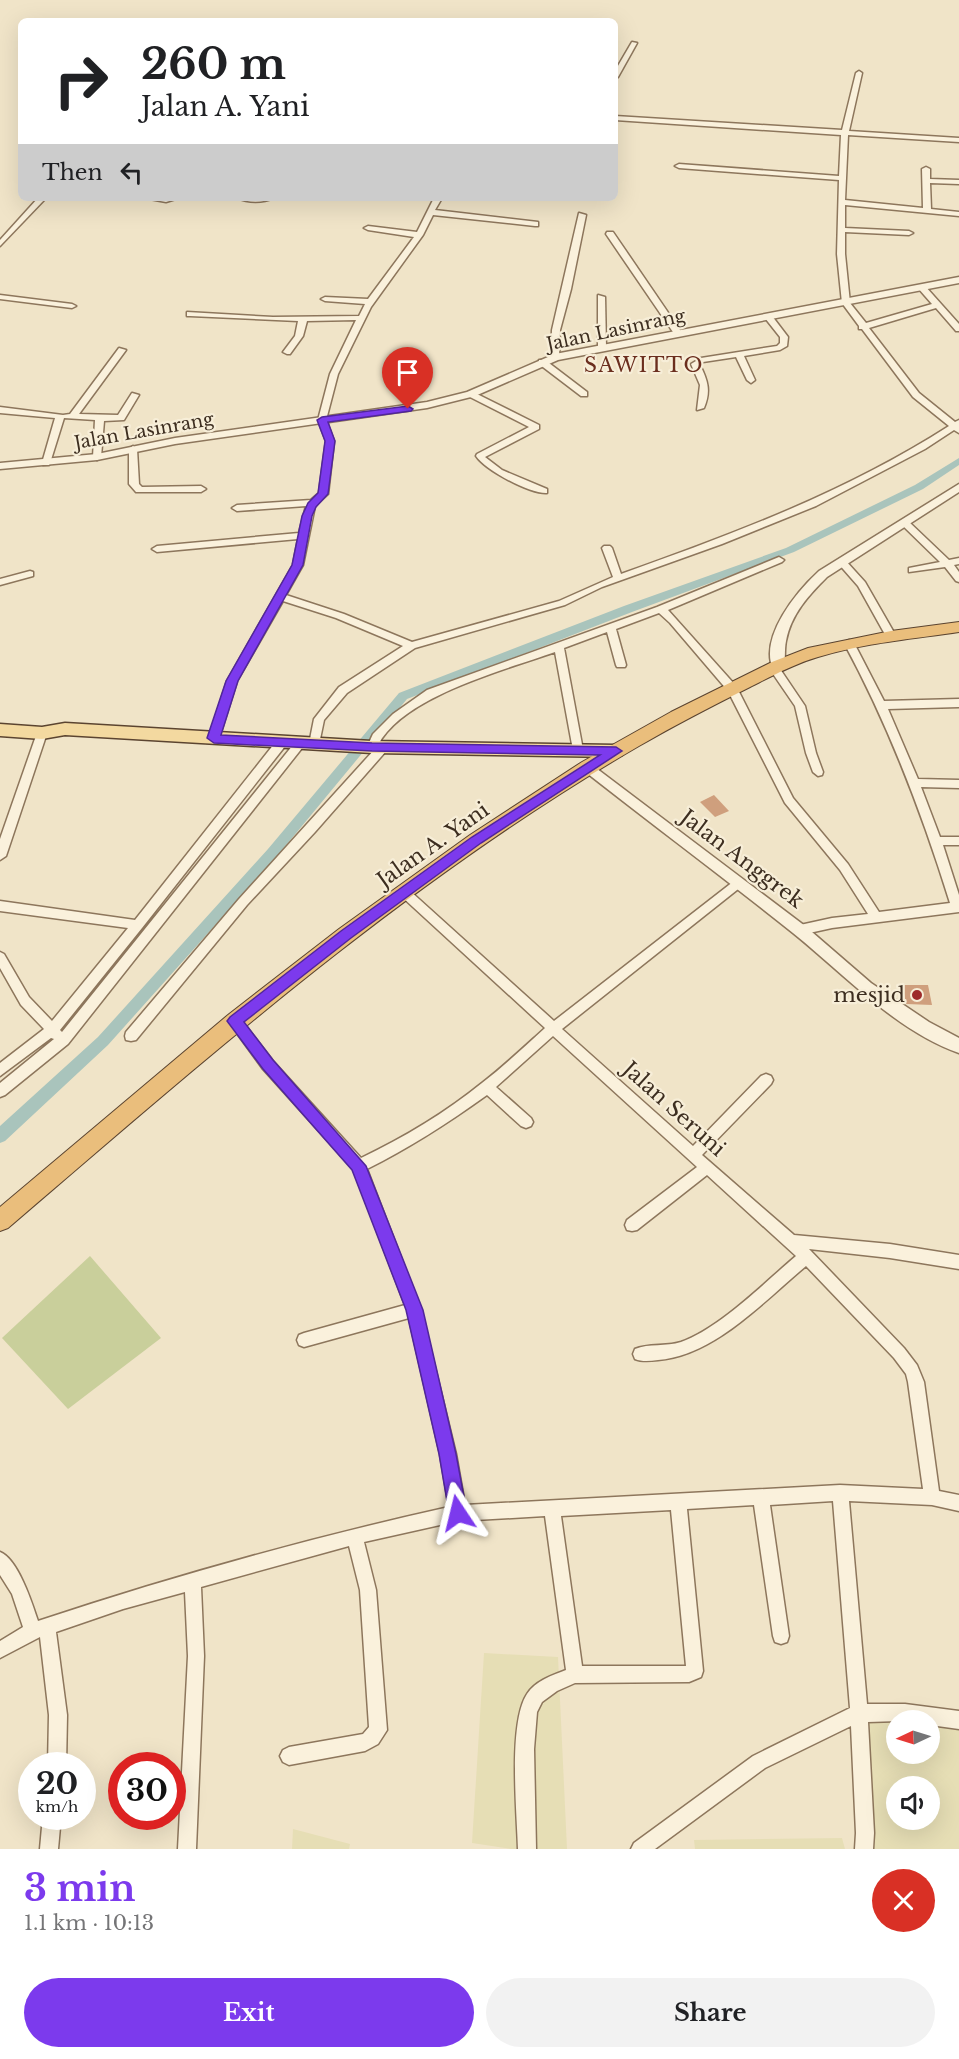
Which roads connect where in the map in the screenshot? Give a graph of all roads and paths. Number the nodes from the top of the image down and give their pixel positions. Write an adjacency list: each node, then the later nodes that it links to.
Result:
1 (634, 42): 2 (street)
2 (618, 71)
3 (859, 74): 5 (street)
4 (618, 118): 5 (street)
5 (845, 132): 6 (street); 9 (street)
6 (959, 140)
7 (679, 165): 9 (street)
8 (926, 169): 10 (street)
9 (842, 178): 14 (street)
10 (927, 181): 11 (street); 16 (street)
11 (959, 182)
12 (39, 201): 24 (street)
13 (436, 201): 15 (street)
14 (841, 202): 16 (street); 21 (street)
15 (430, 212): 19 (street); 26 (street)
16 (927, 212): 17 (street)
17 (959, 214)
18 (582, 215): 48 (street)
19 (535, 224)
20 (368, 228): 26 (street)
21 (842, 230): 23 (street); 34 (street)
22 (0, 231): 24 (street)
23 (909, 233)
24 (10, 234): 27 (street)
25 (610, 234): 43 (street)
26 (419, 236): 33 (street)
27 (0, 244)
28 (959, 280): 29 (street, Jalan Lasinrang)
29 (921, 288): 34 (street, Jalan Lasinrang); 35 (street)
30 (601, 297): 44 (street)
31 (1, 298): 36 (street)
32 (325, 299): 33 (street)
33 (370, 302): 38 (street)
34 (846, 303): 39 (street, Jalan Lasinrang); 41 (street)
35 (938, 305): 41 (street); 42 (street)
36 (72, 306)
37 (190, 314): 40 (street)
38 (360, 318): 40 (street); 59 (street)
39 (769, 318): 43 (street, Jalan Lasinrang); 47 (street)
40 (303, 320): 46 (street)
41 (862, 327): 60 (street)
42 (959, 329)
43 (678, 333): 44 (street, Jalan Lasinrang)
44 (602, 347): 48 (street, Jalan Lasinrang)
45 (122, 350): 57 (street)
46 (287, 352)
47 (739, 354): 50 (street); 54 (street)
48 (555, 357): 49 (street, Jalan Lasinrang)
49 (542, 362): 51 (street, Jalan Lasinrang); 52 (street)
50 (751, 380)
51 (471, 394): 59 (street, Jalan Lasinrang); 67 (street)
52 (584, 394)
53 (135, 395): 58 (street)
54 (700, 408)
55 (0, 410): 56 (street)
56 (60, 416): 57 (street); 63 (street)
57 (74, 416): 58 (street)
58 (100, 418): 62 (street)
59 (322, 420): 61 (street, Jalan Lasinrang); 68 (street)
60 (958, 427): 80 (street)
61 (133, 449): 62 (street, Jalan Lasinrang); 66 (street)
62 (97, 458): 63 (street, Jalan Lasinrang)
63 (46, 463): 64 (street, Jalan Lasinrang)
64 (0, 466)
65 (959, 487): 70 (street)
66 (201, 489)
67 (544, 491)
68 (313, 503): 69 (street); 71 (street)
69 (237, 508)
70 (905, 523): 76 (street); 77 (street)
71 (303, 536): 73 (street); 83 (street)
72 (607, 548): 80 (street)
73 (157, 549)
74 (778, 560): 84 (street)
75 (959, 561): 77 (street)
76 (842, 562): 87 (street); 92 (street)
77 (948, 564): 78 (street); 81 (street)
78 (912, 570)
79 (30, 574): 82 (street)
80 (618, 578): 89 (street)
81 (959, 579)
82 (0, 582)
83 (279, 596): 89 (street); 98 (street)
84 (661, 609): 86 (street); 93 (street)
85 (959, 627): 87 (highway, Jalan A. Yani)
86 (611, 628): 90 (street); 91 (street)
87 (891, 636): 88 (highway, Jalan A. Yani)
88 (849, 643): 92 (highway, Jalan A. Yani); 95 (street)
89 (411, 646): 100 (street)
90 (559, 647): 101 (street); 102 (street)
91 (621, 665)
92 (776, 667): 93 (highway, Jalan A. Yani); 105 (street)
93 (732, 689): 103 (highway, Jalan A. Yani); 115 (street)
94 (959, 703): 95 (street)
95 (882, 705): 106 (street)
96 (0, 730): 97 (main road)
97 (42, 733): 98 (main road); 110 (street)
98 (214, 738): 99 (main road)
99 (282, 742): 100 (main road); 116 (street)
100 (314, 744): 101 (main road); 123 (street)
101 (374, 747): 102 (main road); 122 (street)
102 (578, 750): 103 (main road)
103 (616, 751): 104 (highway, Jalan A. Yani)
104 (588, 768): 111 (street, Jalan Anggrek); 112 (highway, Jalan A. Yani)
105 (818, 772)
106 (914, 783): 107 (street); 108 (street)
107 (959, 784)
108 (937, 841): 109 (street); 114 (street)
109 (959, 841)
110 (0, 856)
111 (738, 883): 117 (street, Jalan Anggrek); 120 (street)
112 (405, 893): 119 (highway, Jalan A. Yani); 120 (street, Jalan Seruni)
113 (0, 906): 116 (street)
114 (958, 907): 115 (street, Jalan Anggrek)
115 (876, 917): 117 (street, Jalan Anggrek)
116 (138, 925): 121 (street)
117 (800, 930): 124 (street)
118 (0, 957): 121 (street)
119 (235, 1021): 131 (street); 133 (highway, Jalan A. Yani)
120 (554, 1028): 127 (street); 130 (street, Jalan Seruni)
121 (52, 1030): 123 (street); 125 (street)
122 (131, 1036)
123 (63, 1040): 128 (street)
124 (959, 1046)
125 (0, 1070)
126 (766, 1080): 130 (street)
127 (487, 1086): 129 (street); 131 (street)
128 (0, 1091)
129 (526, 1122)
130 (693, 1155): 132 (street, Jalan Seruni)
131 (358, 1166): 138 (street)
132 (707, 1167): 134 (street); 135 (street, Jalan Seruni)
133 (0, 1221)
134 (632, 1225)
135 (790, 1241): 136 (street, Jalan Seruni); 137 (street)
136 (805, 1258): 140 (street); 143 (street, Jalan Seruni)
137 (959, 1262)
138 (414, 1310): 139 (street); 147 (street)
139 (304, 1340)
140 (640, 1354)
141 (840, 1492): 142 (street); 143 (street); 155 (street)
142 (760, 1496): 144 (street); 152 (street)
143 (932, 1497): 145 (street)
144 (678, 1501): 146 (street); 154 (street)
145 (959, 1503)
146 (552, 1509): 147 (street); 154 (street)
147 (458, 1513): 148 (street)
148 (355, 1536): 150 (street); 158 (street)
149 (0, 1560): 151 (street)
150 (193, 1582): 151 (street); 161 (street)
151 (40, 1629): 153 (street); 157 (street)
152 (781, 1636)
153 (0, 1650)
154 (575, 1675): 162 (street)
155 (859, 1713): 156 (street); 163 (street); 164 (street)
156 (959, 1720)
157 (57, 1752)
158 (290, 1756)
159 (51, 1830): 160 (street)
160 (49, 1849)
161 (187, 1849)
162 (527, 1849)
163 (640, 1849)
164 (864, 1849)

